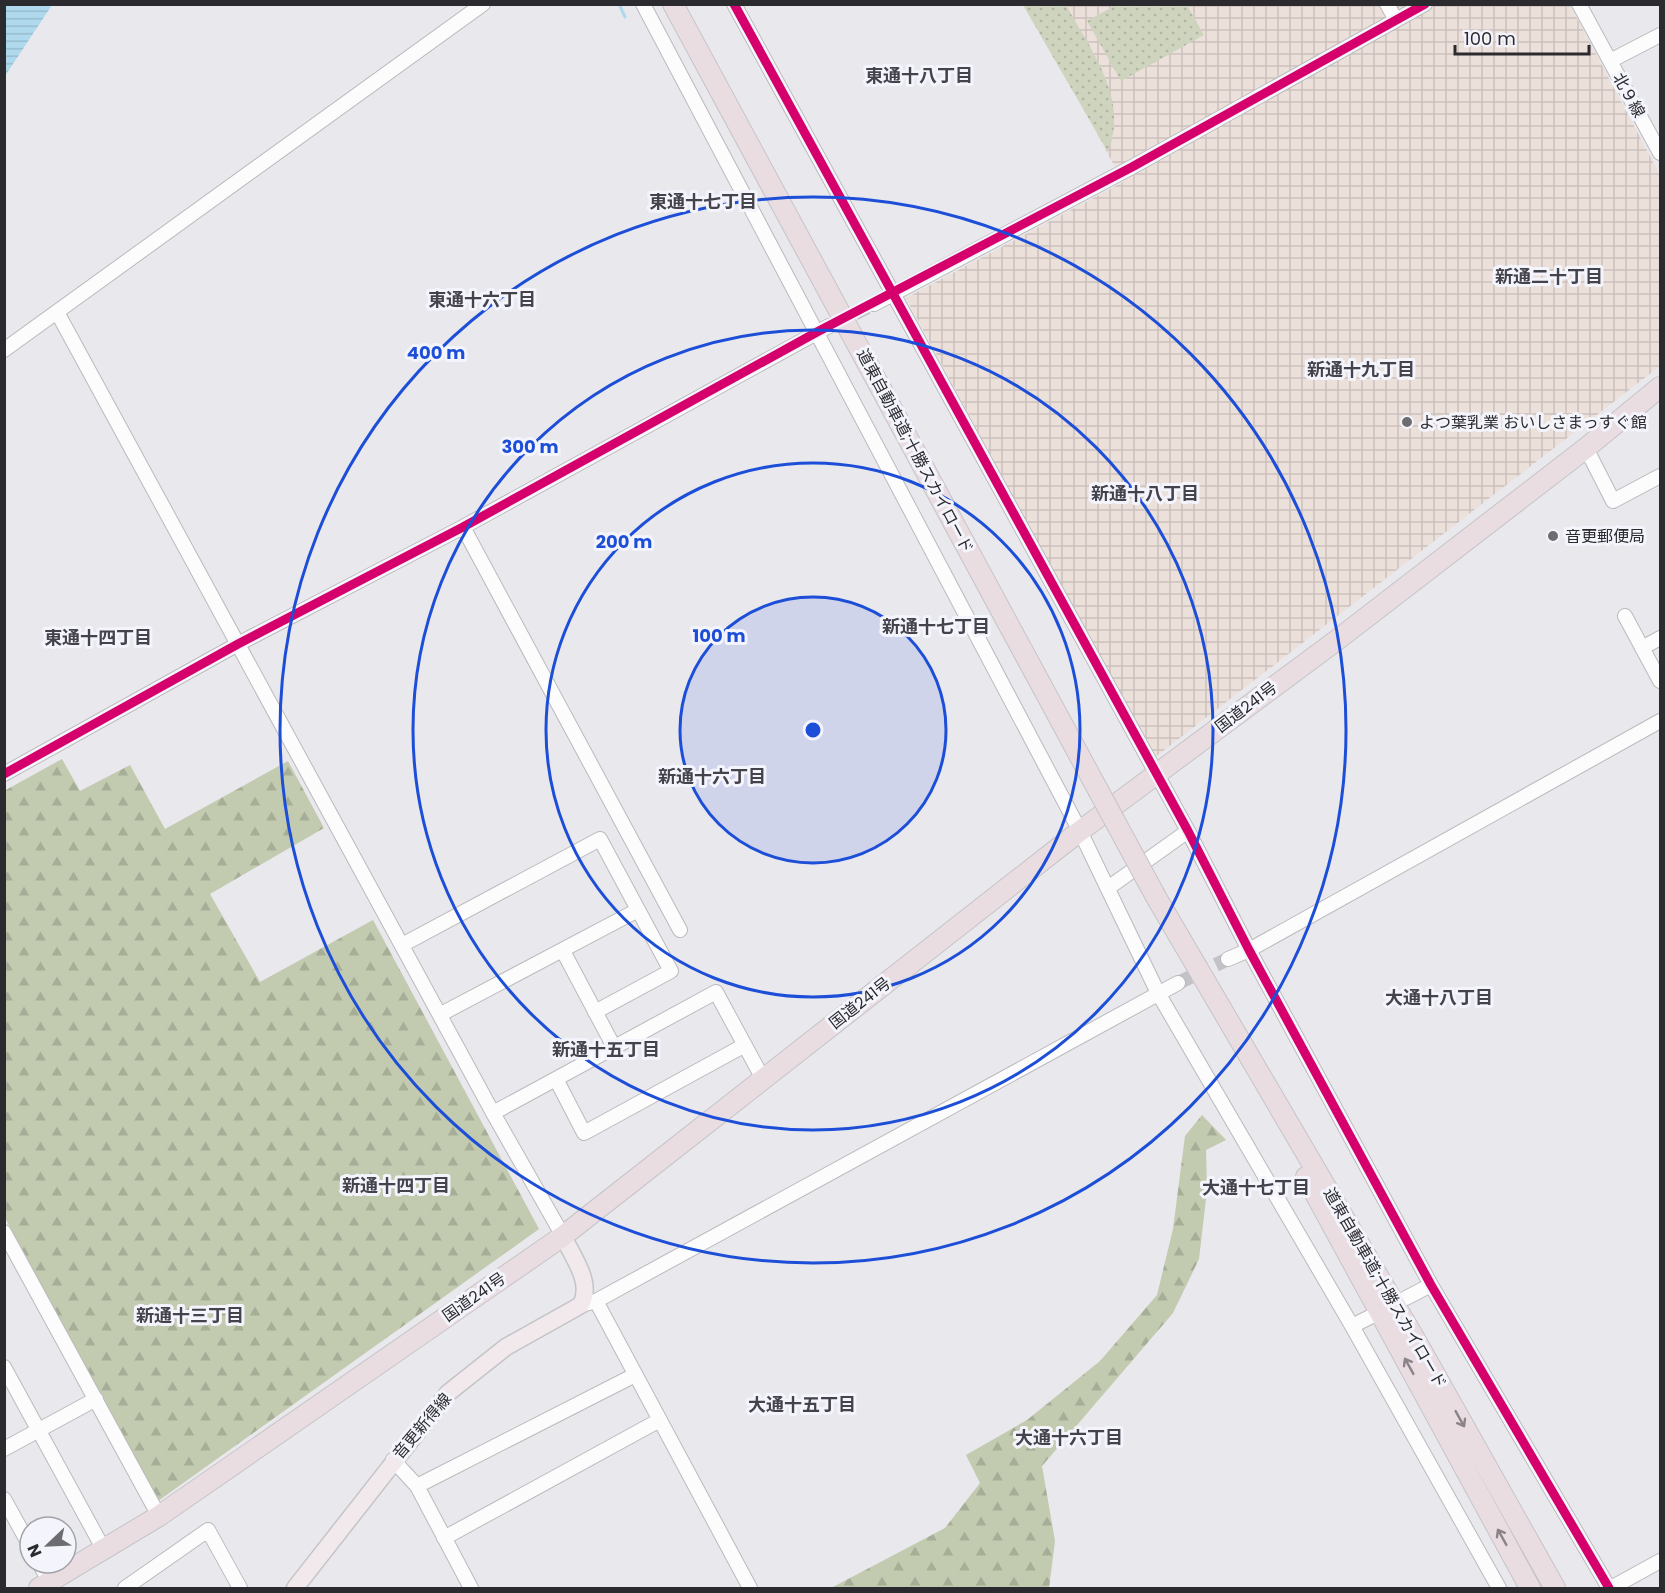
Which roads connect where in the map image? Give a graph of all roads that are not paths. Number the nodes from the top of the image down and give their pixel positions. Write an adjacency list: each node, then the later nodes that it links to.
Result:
1 (483, 4): 14 (street)
2 (643, 4): 15 (street)
3 (673, 4): 32 (highway, 道東自動車道;十勝スカイロード, bridge)
4 (734, 4): 12 (street)
5 (1388, 4): 8 (street)
6 (1425, 4): 8 (street)
7 (1579, 4): 10 (street, 北９線)
8 (1396, 20): 12 (street)
9 (1660, 35): 10 (street)
10 (1610, 61): 11 (street, 北９線)
11 (1660, 153)
12 (893, 294): 13 (street); 28 (street)
13 (874, 304)
14 (57, 312): 16 (street); 23 (street)
15 (823, 329): 20 (street); 29 (street)
16 (4, 350)
17 (1660, 387): 18 (highway, 国道241号)
18 (1586, 448): 19 (street); 28 (highway, 国道241号)
19 (1660, 476)
20 (463, 527): 23 (street); 34 (street)
21 (1625, 616): 24 (street)
22 (1660, 638): 24 (street)
23 (238, 644): 27 (street); 35 (street)
24 (1642, 648): 25 (street)
25 (1660, 681)
26 (1660, 720): 36 (street)
27 (4, 774)
28 (1156, 775): 29 (highway, 国道241号); 30 (street)
29 (1080, 831): 31 (street); 46 (highway, 国道241号)
30 (1188, 831): 31 (street); 36 (street)
31 (1108, 888): 40 (street)
32 (1156, 897): 76 (highway, 道東自動車道;十勝スカイロード, one-way to 32); 77 (highway, 道東自動車道;十勝スカイロード, one-way to 77)
33 (638, 910): 35 (street); 37 (street); 41 (street)
34 (680, 930)
35 (402, 945): 42 (street)
36 (1249, 950): 38 (street); 50 (street)
37 (563, 951): 41 (street); 42 (street)
38 (1228, 958)
39 (1178, 983): 40 (street)
40 (1158, 993): 52 (street); 54 (street)
41 (595, 1012): 44 (street)
42 (441, 1014): 47 (street)
43 (745, 1045): 44 (street); 45 (street); 46 (street)
44 (615, 1049): 45 (street)
45 (556, 1079): 47 (street)
46 (763, 1079): 49 (highway, 国道241号)
47 (492, 1113): 49 (street)
48 (4, 1232): 57 (street)
49 (562, 1236): 52 (main road); 64 (highway, 国道241号)
50 (1431, 1285): 51 (street); 78 (street)
51 (1406, 1298)
52 (588, 1303): 56 (street); 61 (main road, 音更新得線)
53 (1372, 1316): 54 (street)
54 (1352, 1326): 75 (street)
55 (4, 1367): 59 (street)
56 (635, 1375): 58 (street); 62 (street)
57 (96, 1399): 59 (street); 64 (street)
58 (658, 1421): 66 (street); 74 (street)
59 (39, 1430): 60 (street); 67 (street)
60 (4, 1449)
61 (393, 1460): 62 (street); 72 (main road, 音更新得線)
62 (417, 1486): 66 (street)
63 (4, 1499): 65 (street)
64 (159, 1516): 67 (highway, 国道241号)
65 (18, 1524)
66 (444, 1538): 73 (street)
67 (104, 1550): 69 (highway, 国道241号)
68 (1660, 1562): 78 (street)
69 (44, 1585)
70 (125, 1588): 71 (street)
71 (240, 1588)
72 (295, 1588)
73 (471, 1588)
74 (750, 1588)
75 (1499, 1588)
76 (1530, 1588)
77 (1555, 1588)
78 (1610, 1588)

